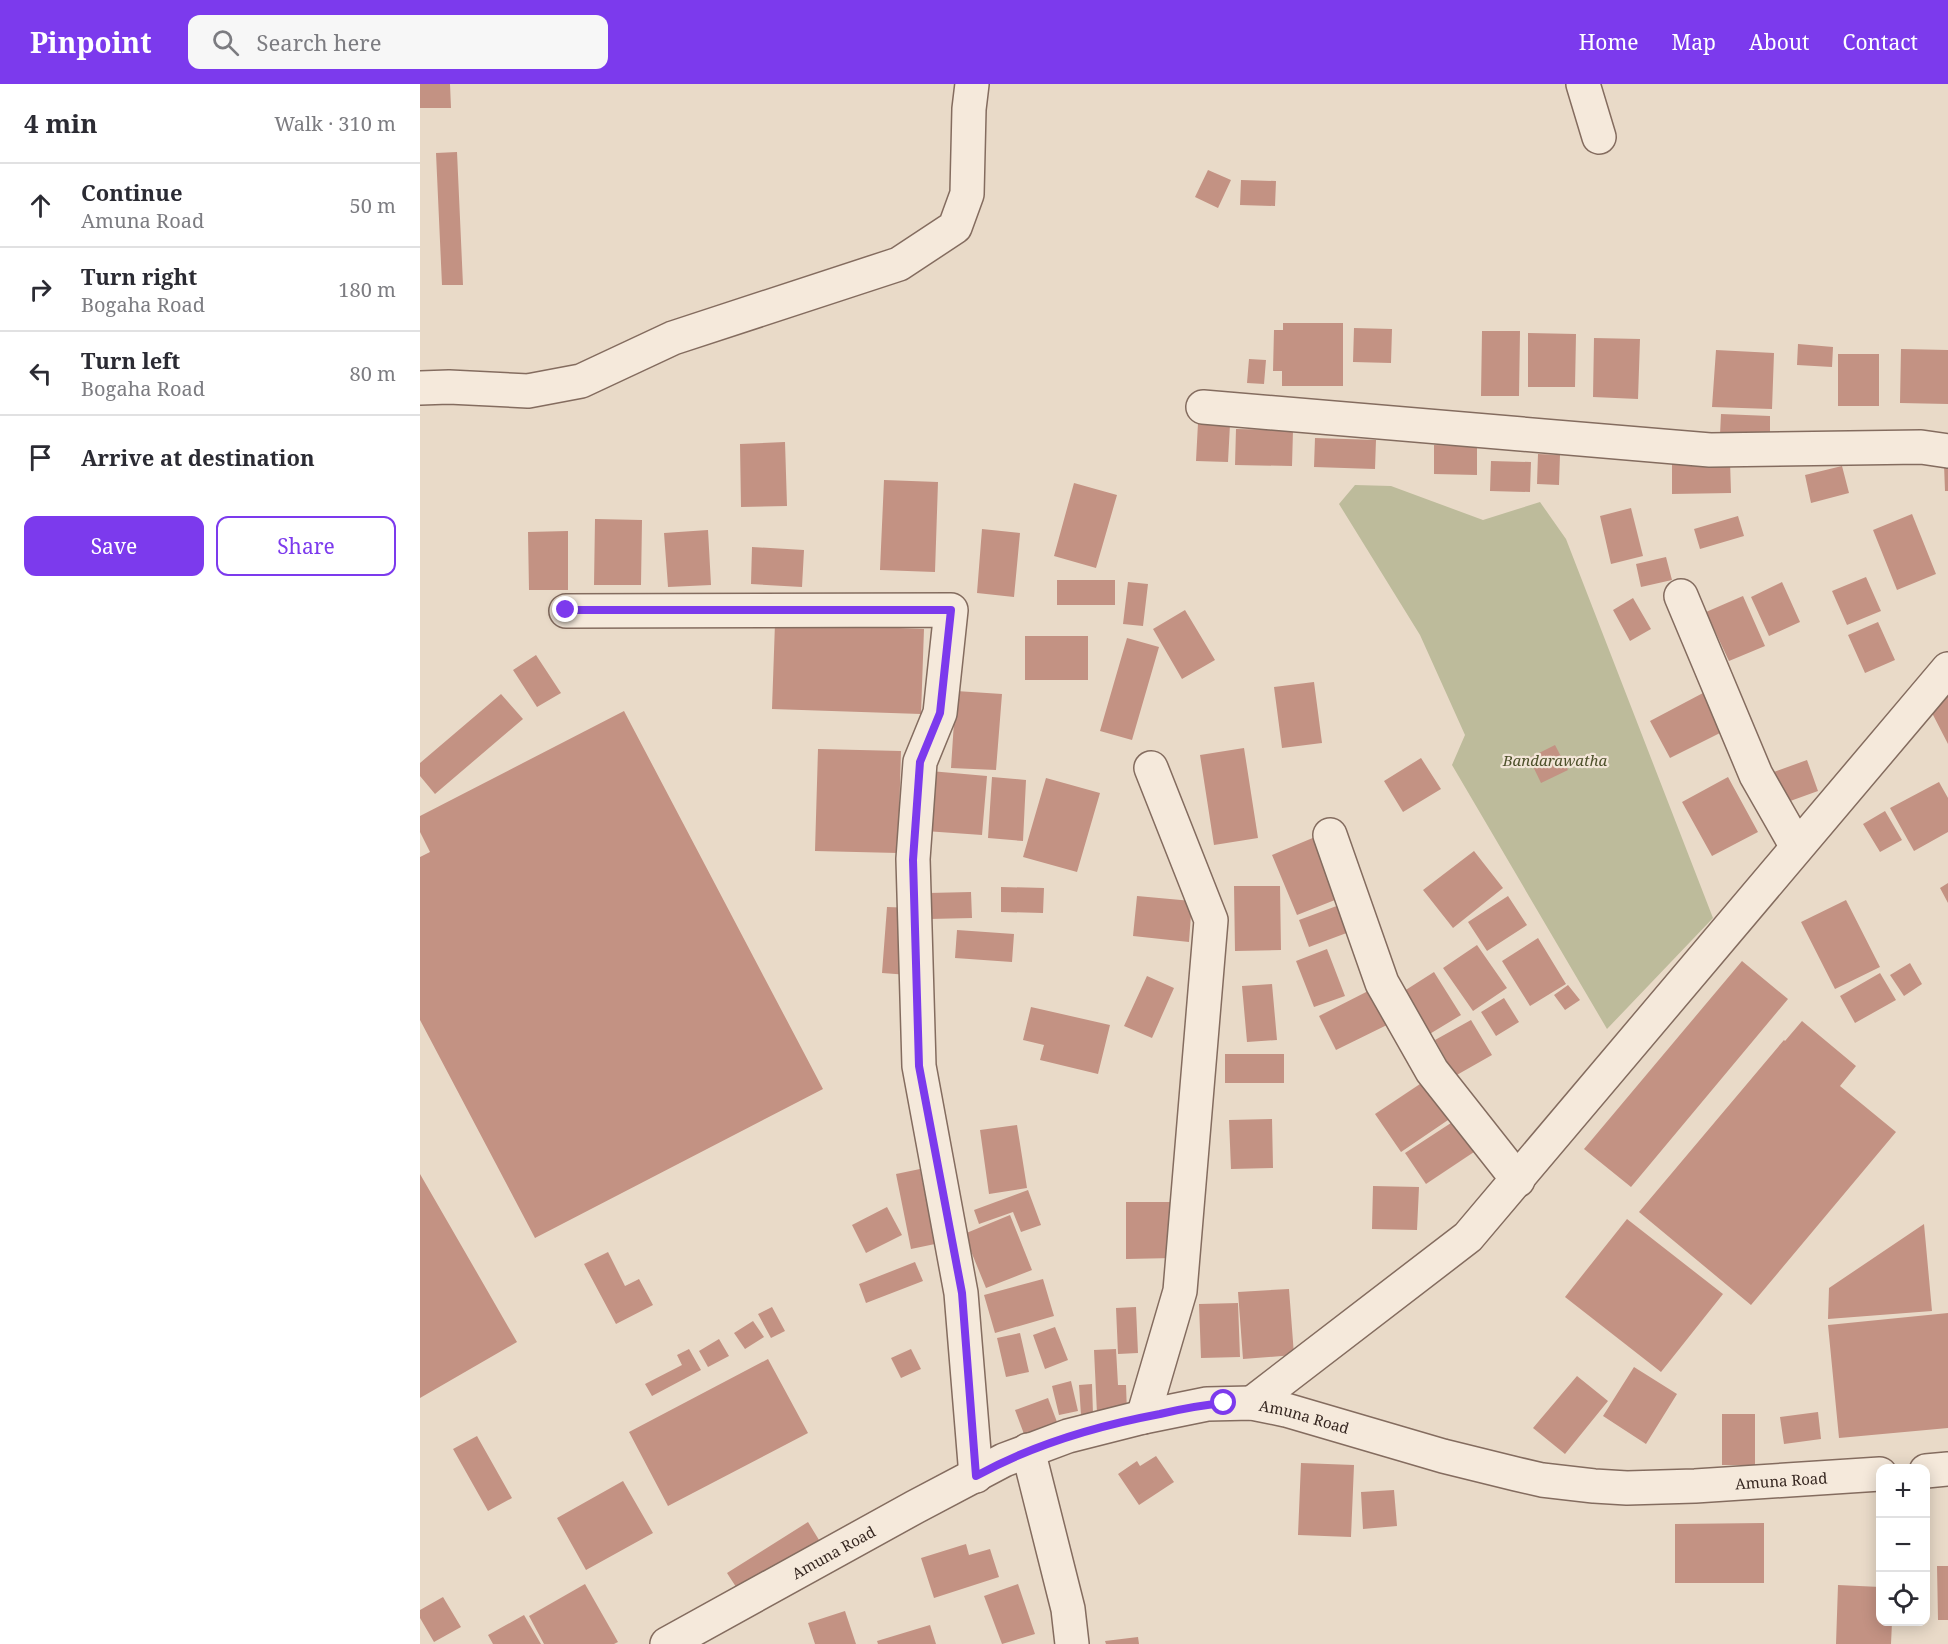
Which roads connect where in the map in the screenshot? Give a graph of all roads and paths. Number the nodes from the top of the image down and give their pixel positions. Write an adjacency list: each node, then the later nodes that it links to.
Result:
1 (972, 84): 4 (street)
2 (1583, 84): 3 (street)
3 (1599, 137)
4 (420, 388)
5 (1203, 407): 6 (street)
6 (1948, 451)
7 (1681, 596): 12 (street)
8 (566, 610): 20 (street)
9 (1948, 669): 12 (street)
10 (1151, 768): 15 (street)
11 (1330, 835): 13 (street)
12 (1797, 847): 13 (street)
13 (1518, 1180): 14 (street)
14 (1252, 1403): 15 (street, Amuna Road); 19 (street, Amuna Road)
15 (1143, 1417): 16 (street, Amuna Road)
16 (1028, 1450): 20 (street, Amuna Road); 22 (street)
17 (1948, 1469): 18 (street)
18 (1930, 1471)
19 (1876, 1474)
20 (976, 1476): 21 (street, Amuna Road)
21 (668, 1644)
22 (1072, 1644)

